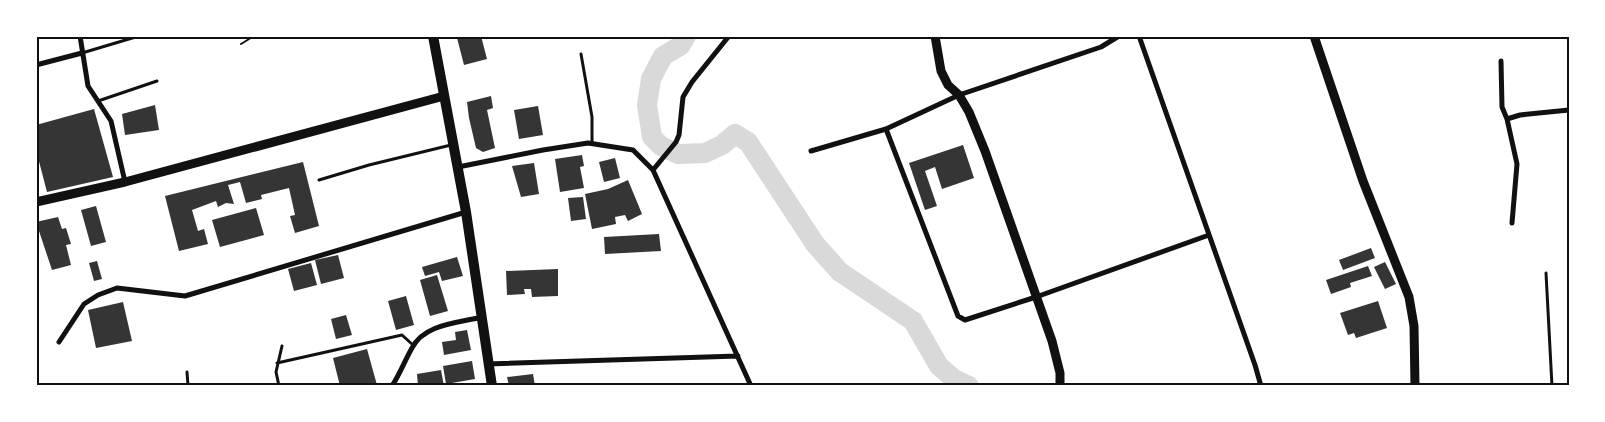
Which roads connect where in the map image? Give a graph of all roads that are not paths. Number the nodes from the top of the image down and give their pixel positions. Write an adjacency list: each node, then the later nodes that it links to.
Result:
1 (80, 36): 9 (street)
2 (139, 36): 9 (lane)
3 (433, 36): 15 (main road)
4 (729, 36): 24 (street)
5 (935, 36): 14 (street)
6 (1119, 36): 14 (street)
7 (1139, 36): 30 (street)
8 (1314, 36): 48 (street)
9 (82, 53): 12 (street); 16 (street)
10 (581, 54): 21 (lane)
11 (1501, 60): 18 (street)
12 (36, 65)
13 (157, 81): 16 (lane)
14 (959, 95): 19 (street); 32 (street)
15 (444, 96): 20 (main road); 26 (street)
16 (97, 101): 26 (street)
17 (1569, 110): 18 (street)
18 (1508, 119): 29 (street)
19 (886, 129): 22 (street); 32 (street)
20 (454, 144): 23 (main road); 25 (lane)
21 (592, 144): 23 (street); 24 (street)
22 (811, 151)
23 (458, 167): 28 (main road)
24 (653, 170): 37 (street)
25 (319, 180)
26 (125, 182): 27 (street)
27 (36, 202)
28 (466, 212): 33 (main road); 34 (street)
29 (1512, 223)
30 (1209, 235): 32 (street); 47 (street)
31 (1546, 273): 49 (lane)
32 (1036, 297): 46 (street)
33 (483, 317): 35 (street); 39 (main road)
34 (59, 342)
35 (413, 345): 38 (lane); 43 (street)
36 (282, 346): 38 (lane)
37 (738, 356): 39 (street); 45 (street)
38 (278, 363): 42 (lane)
39 (488, 364): 44 (main road)
40 (187, 372): 41 (lane)
41 (188, 386)
42 (279, 386)
43 (392, 386)
44 (492, 386)
45 (751, 386)
46 (1060, 386)
47 (1261, 386)
48 (1415, 386)
49 (1552, 386)

